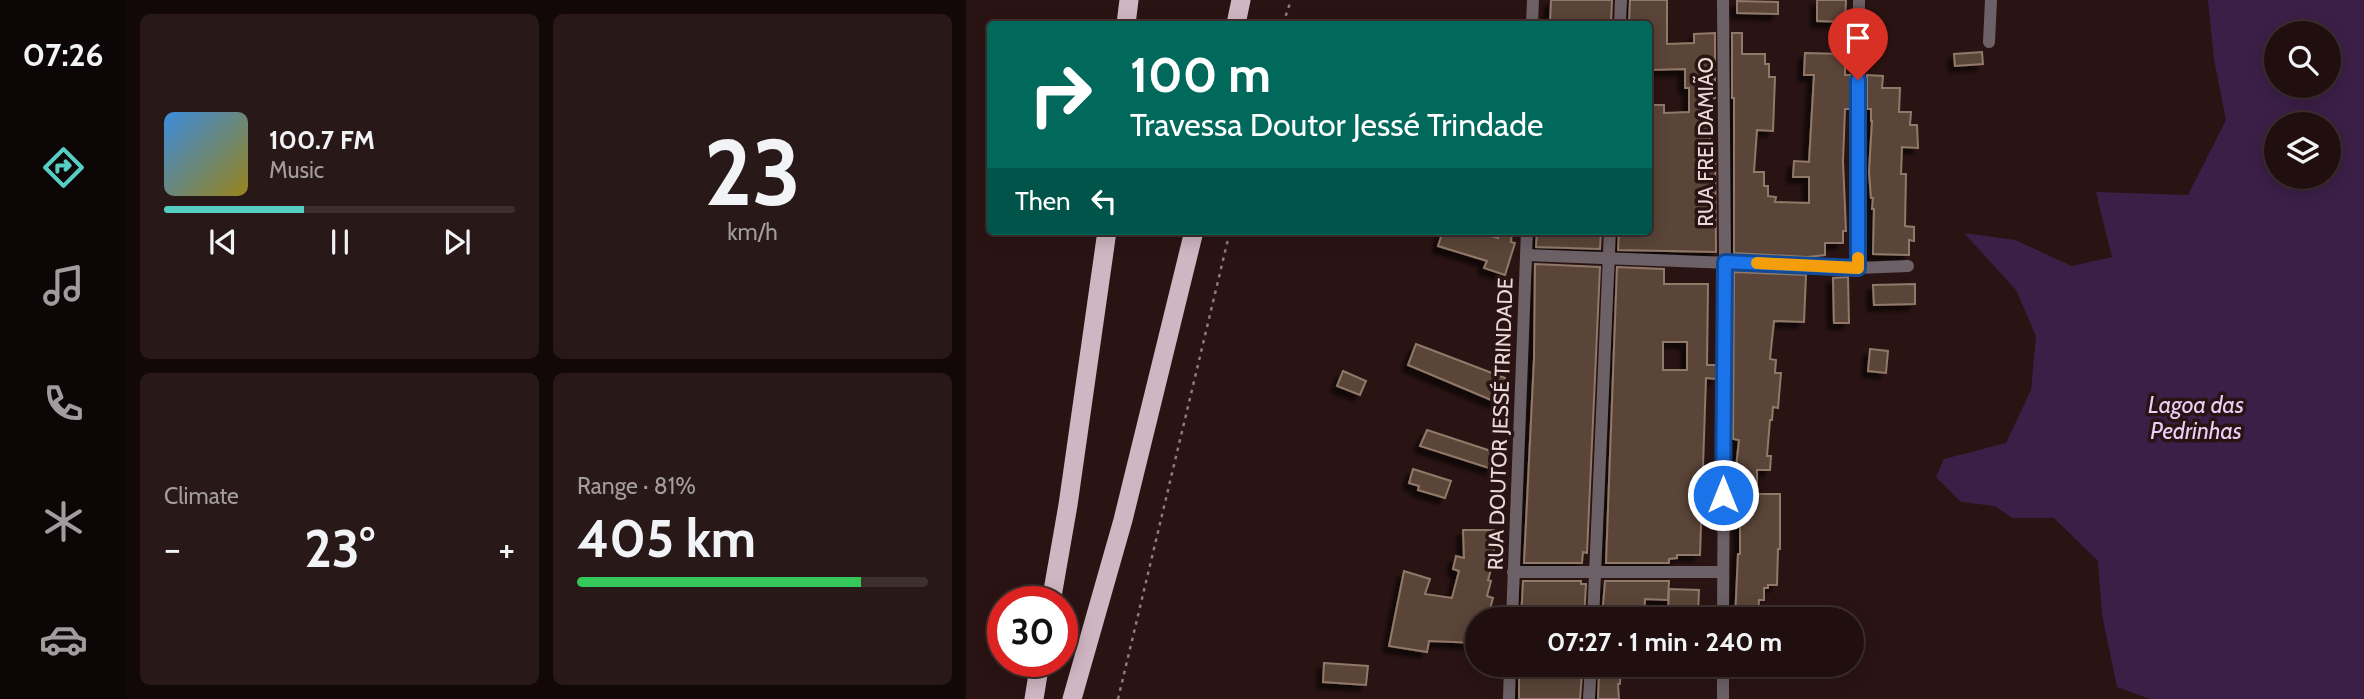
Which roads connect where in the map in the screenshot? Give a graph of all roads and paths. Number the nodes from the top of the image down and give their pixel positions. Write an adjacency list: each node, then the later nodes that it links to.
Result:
1 (1129, 0): 9 (highway)
2 (1241, 0): 10 (highway)
3 (1291, 0): 11 (path)
4 (1533, 0): 12 (street)
5 (1621, 0): 13 (street)
6 (1723, 0): 22 (street, RUA FREI DAMIÃO)
7 (1859, 0): 24 (street)
8 (1991, 0): 14 (street)
9 (1126, 21)
10 (1237, 21)
11 (1284, 21)
12 (1532, 21)
13 (1620, 21)
14 (1989, 42)
15 (1106, 235): 28 (highway)
16 (1193, 235): 37 (highway)
17 (1229, 235): 38 (path)
18 (1527, 235): 20 (street, RUA DOUTOR JESSÉ TRINDADE)
19 (1610, 235): 21 (street)
20 (1527, 254): 21 (street); 25 (street, RUA DOUTOR JESSÉ TRINDADE)
21 (1609, 257): 22 (street); 26 (street)
22 (1725, 262): 24 (street); 27 (street, RUA FREI DAMIÃO)
23 (1908, 266): 24 (street)
24 (1858, 268)
25 (1513, 572): 26 (street); 29 (street, RUA DOUTOR JESSÉ TRINDADE)
26 (1595, 572): 27 (street); 30 (street)
27 (1723, 572): 31 (street, RUA FREI DAMIÃO)
28 (1054, 586)
29 (1512, 607)
30 (1594, 607)
31 (1723, 607)
32 (1038, 677): 36 (highway)
33 (1509, 677): 39 (street)
34 (1590, 677): 40 (street)
35 (1723, 677): 41 (street)
36 (1034, 699)
37 (1072, 699)
38 (1118, 699)
39 (1508, 699)
40 (1589, 699)
41 (1723, 699)

